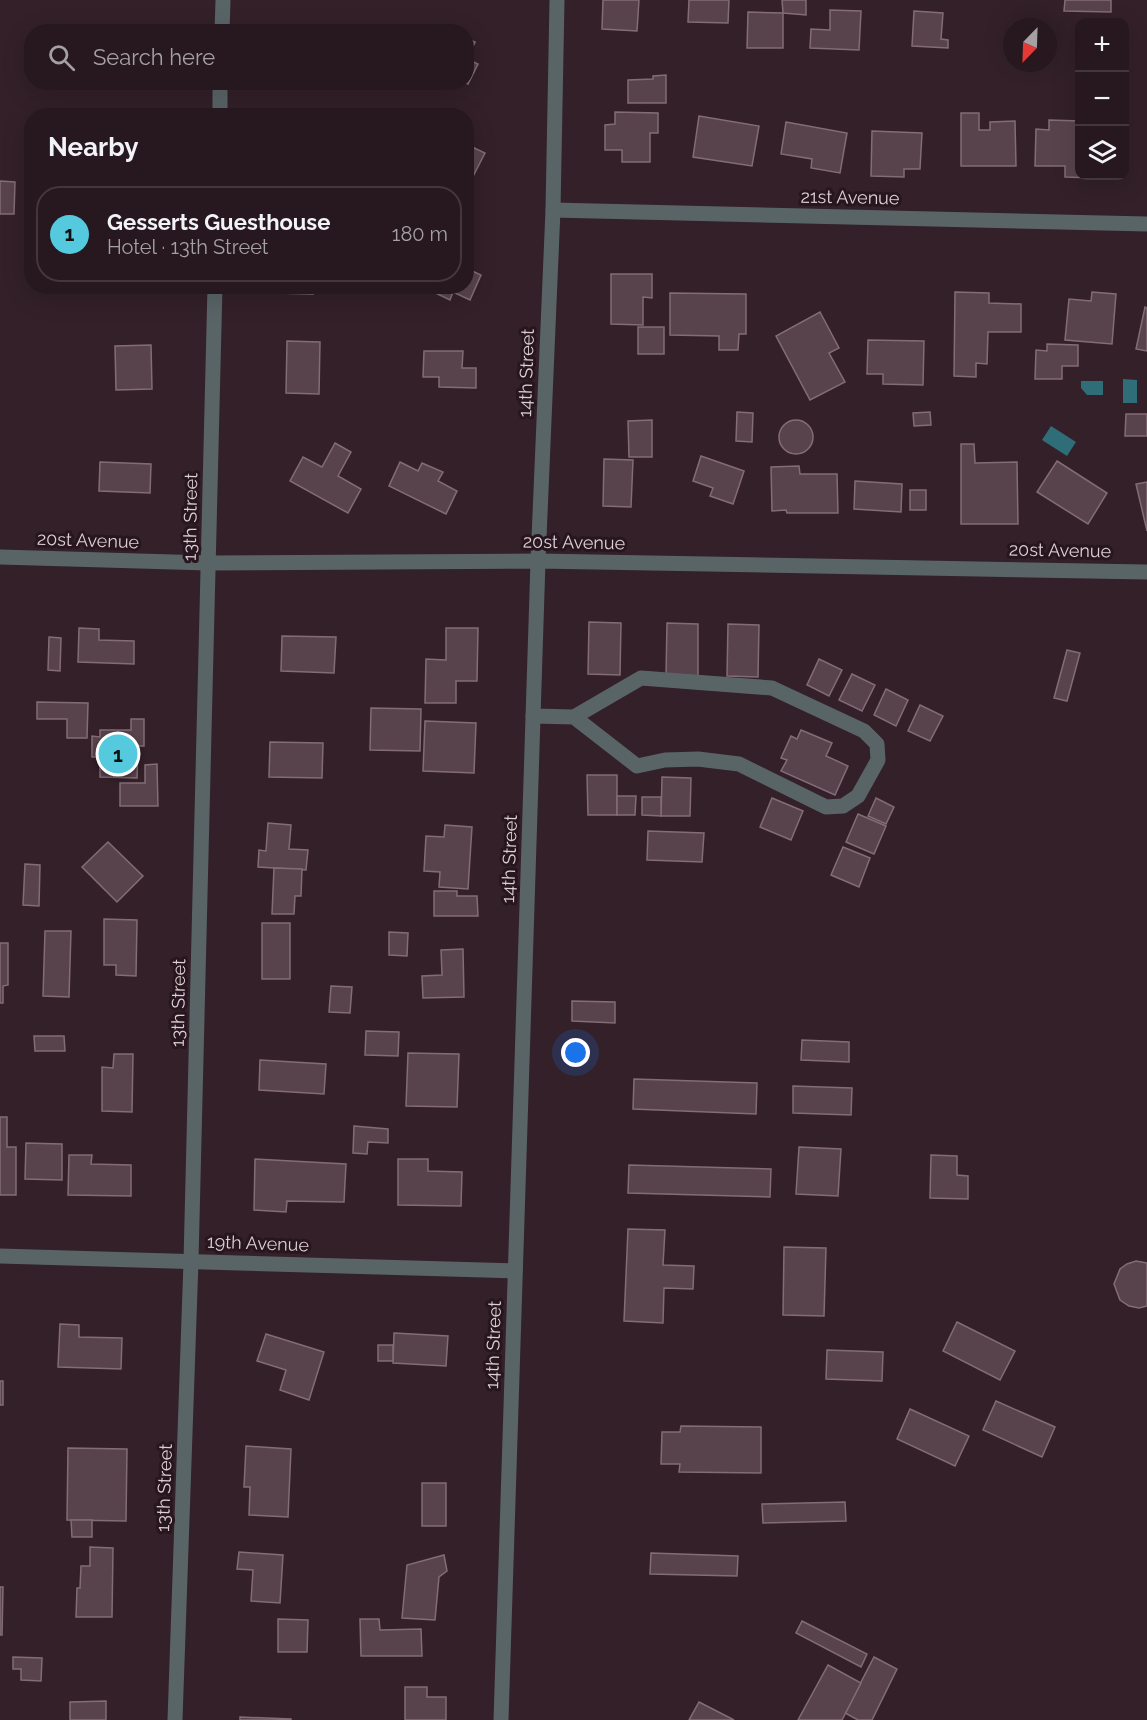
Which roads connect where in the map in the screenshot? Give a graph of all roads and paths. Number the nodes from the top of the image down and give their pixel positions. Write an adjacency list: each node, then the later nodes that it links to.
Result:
1 (222, 0): 3 (street)
2 (557, 0): 6 (street, 14th Street)
3 (222, 24)
4 (220, 90): 5 (street)
5 (220, 108)
6 (553, 210): 7 (street, 21st Avenue); 10 (street, 14th Street)
7 (1147, 224)
8 (215, 294): 11 (street, 13th Street)
9 (0, 557): 11 (street, 20st Avenue)
10 (538, 561): 11 (street, 20st Avenue); 12 (street, 20st Avenue); 13 (street, 14th Street)
11 (208, 563): 16 (street, 13th Street)
12 (1147, 572)
13 (533, 716): 14 (street); 17 (street, 14th Street)
14 (574, 717): 14 (street)
15 (0, 1256): 16 (street, 19th Avenue)
16 (191, 1261): 17 (street, 19th Avenue); 18 (street, 13th Street)
17 (515, 1271): 19 (street, 14th Street)
18 (175, 1720)
19 (501, 1720)

